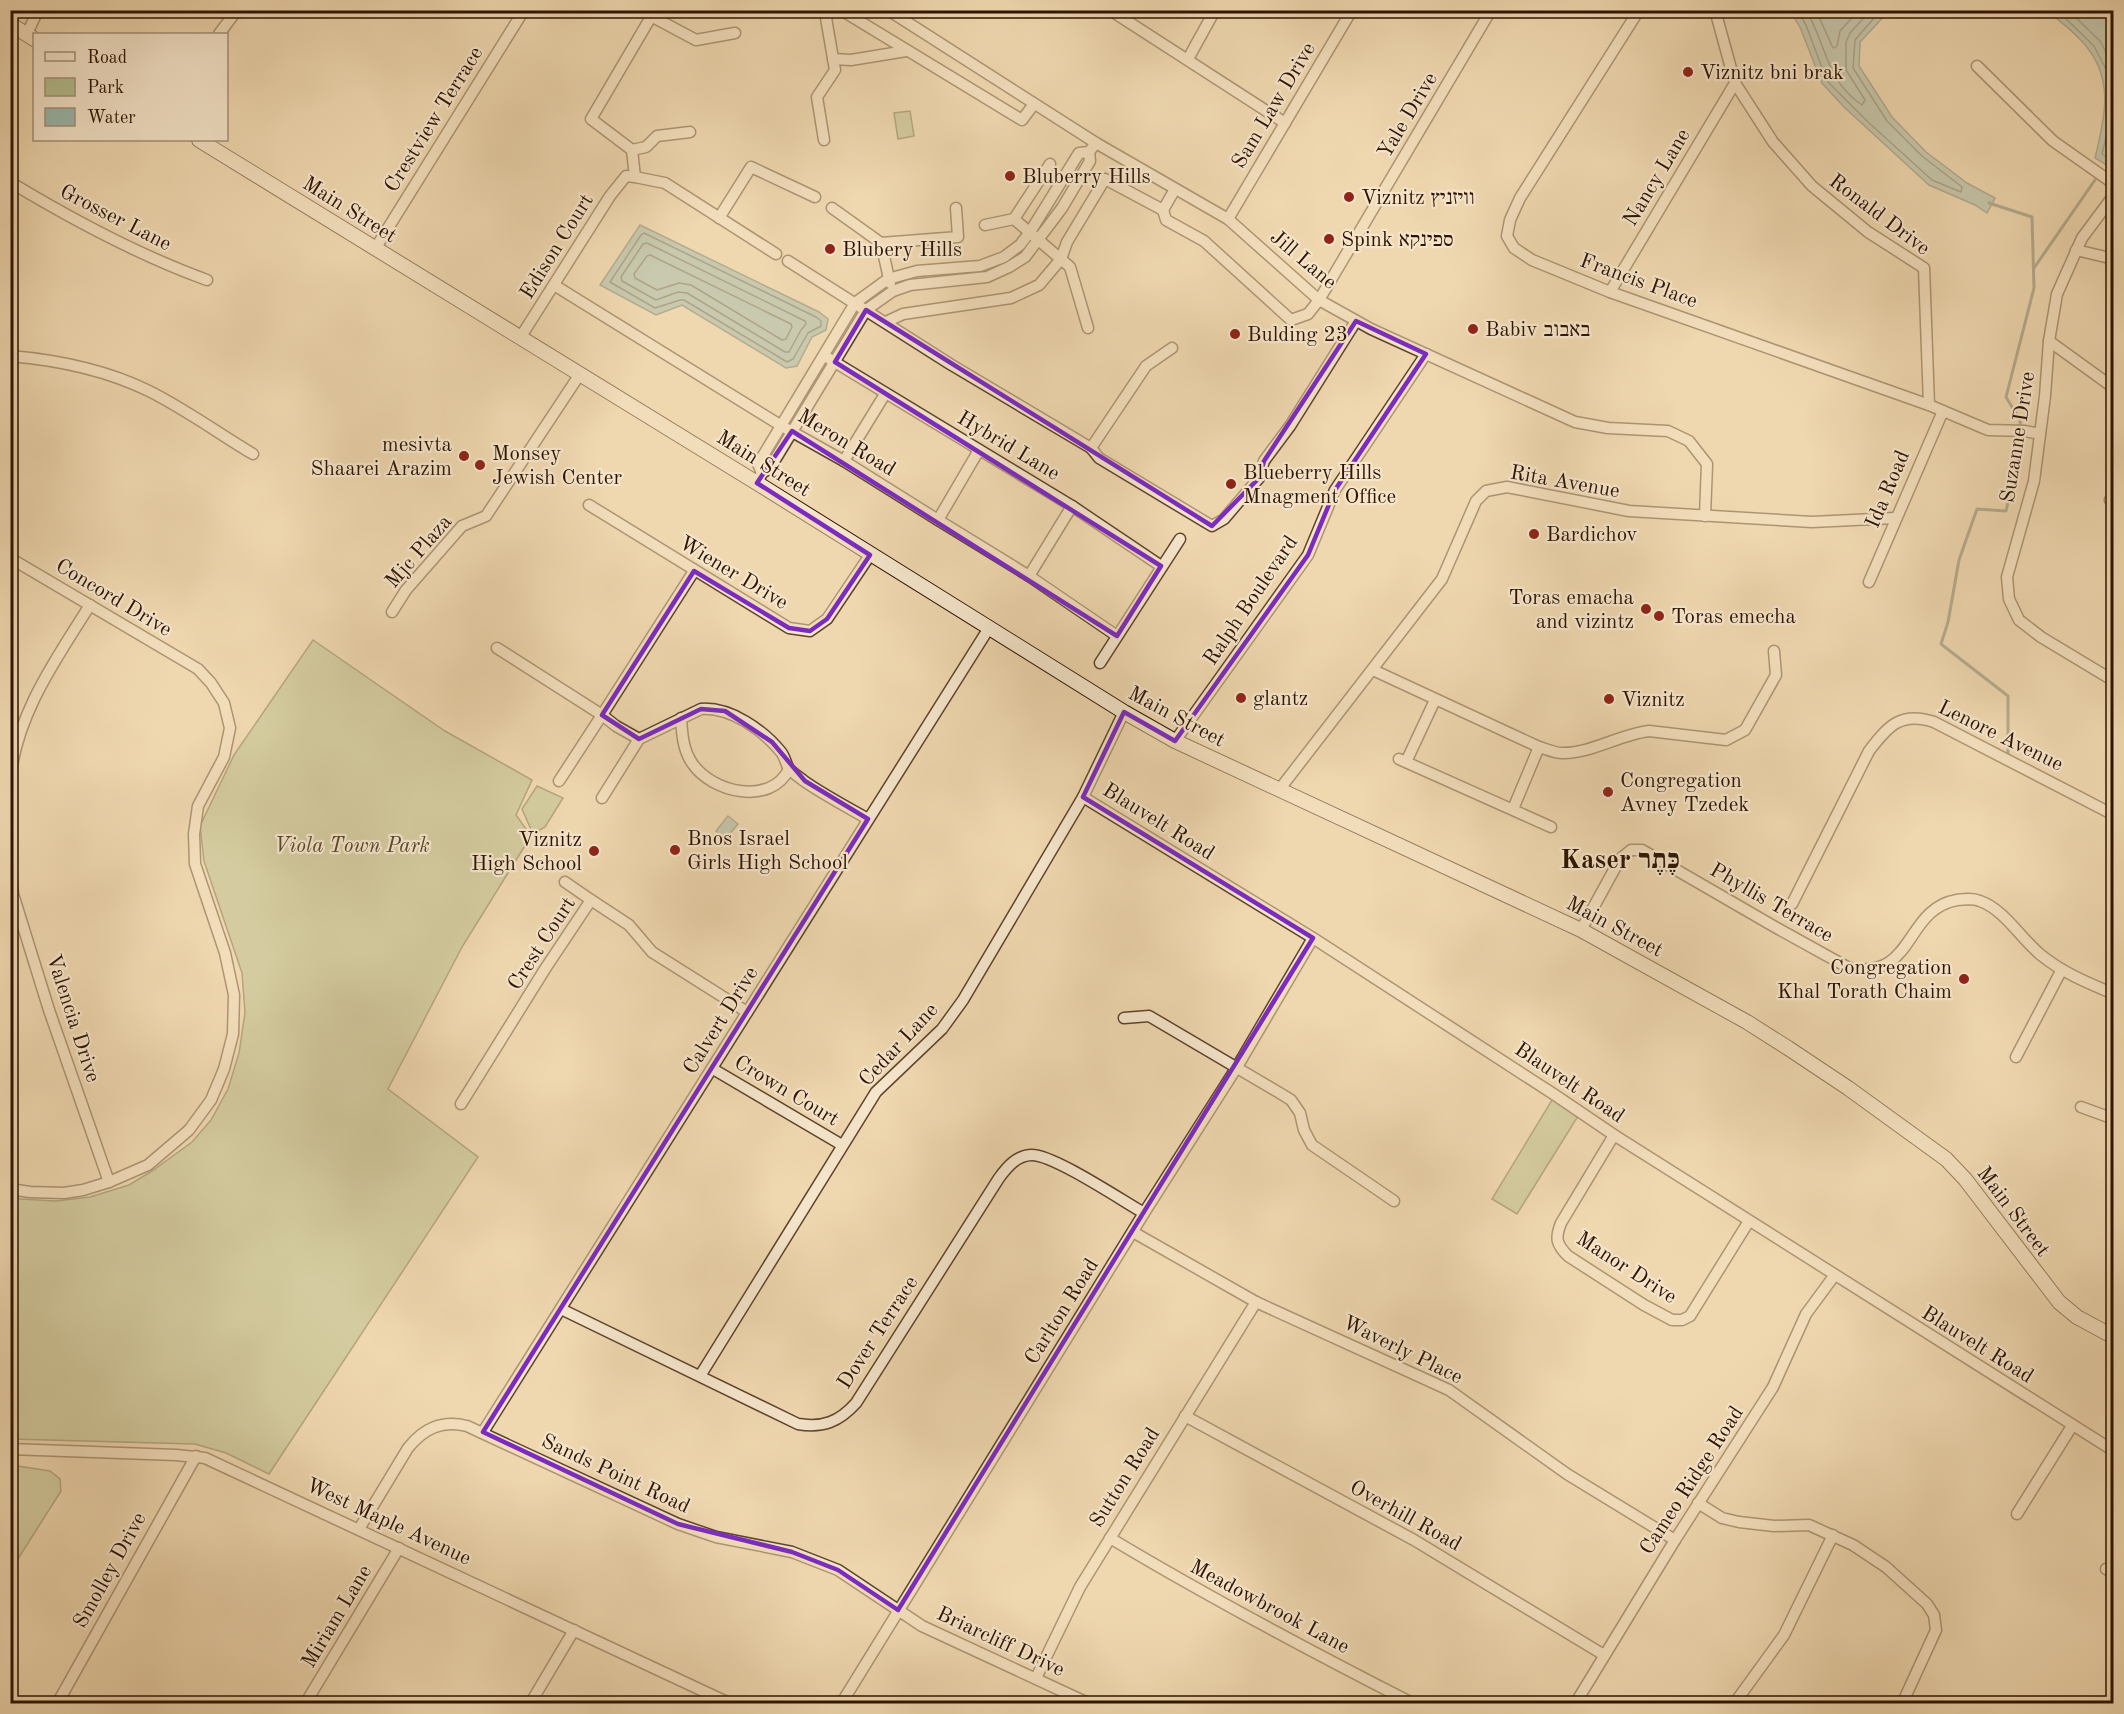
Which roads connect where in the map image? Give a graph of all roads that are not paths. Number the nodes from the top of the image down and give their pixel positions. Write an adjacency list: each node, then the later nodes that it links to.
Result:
1 (38, 10): 17 (street)
2 (237, 10): 15 (street)
3 (525, 10): 46 (street, Crestview Terrace)
4 (832, 10): 19 (street)
5 (888, 10): 23 (street, Jill Lane)
6 (1110, 10): 20 (street)
7 (1215, 10): 20 (street)
8 (1352, 10): 24 (street, Sam Law Drive)
9 (1491, 10): 57 (street, Yale Drive)
10 (1639, 10): 56 (street, Francis Place)
11 (1715, 10): 22 (street, Ronald Drive)
12 (845, 11): 18 (street)
13 (653, 13): 16 (street); 29 (street)
14 (10, 24): 17 (main road)
15 (220, 33)
16 (735, 33)
17 (31, 37)
18 (906, 51): 19 (street); 23 (street)
19 (833, 59): 26 (street)
20 (1188, 59): 24 (street)
21 (1977, 66): 33 (street)
22 (1735, 83): 56 (street, Nancy Lane); 73 (street, Ronald Drive)
23 (1034, 104): 28 (street, Jill Lane)
24 (1285, 123): 42 (street, Sam Law Drive)
25 (690, 132): 29 (street)
26 (824, 140)
27 (201, 141): 46 (main road, Main Street)
28 (1093, 148): 34 (street, Jill Lane); 44 (street)
29 (632, 150): 31 (street)
30 (1050, 164): 41 (street)
31 (631, 177): 40 (street); 54 (street, Edison Court)
32 (10, 182): 53 (street, Grosser Lane)
33 (2114, 184)
34 (1176, 189): 39 (street); 42 (street, Jill Lane)
35 (2114, 195): 47 (street, Suzanne Drive)
36 (815, 197): 40 (street)
37 (832, 208): 45 (street)
38 (956, 208): 45 (street)
39 (1163, 210): 49 (street); 57 (street, Yale Drive)
40 (719, 218): 48 (street)
41 (1014, 219): 43 (street); 44 (street)
42 (1228, 219): 57 (street, Jill Lane)
43 (985, 225)
44 (1035, 236): 49 (street); 52 (street); 55 (street)
45 (881, 243): 52 (street)
46 (375, 249): 63 (main road, Main Street)
47 (2076, 250): 50 (street); 64 (street, Suzanne Drive)
48 (776, 254)
49 (1061, 259): 61 (street); 62 (street)
50 (2114, 259)
51 (788, 261): 58 (street)
52 (888, 279): 55 (street); 58 (street)
53 (207, 280)
54 (554, 285): 63 (street, Edison Court); 75 (street, Meron Road)
55 (892, 291): 59 (street)
56 (1610, 292): 73 (street, Francis Place)
57 (1318, 300): 60 (street, Jill Lane)
58 (855, 303): 59 (street); 67 (street)
59 (866, 310): 61 (street); 69 (street)
60 (1356, 321): 66 (street, Jill Lane); 78 (street)
61 (886, 322): 78 (street)
62 (1088, 328)
63 (520, 338): 70 (main road, Main Street)
64 (2049, 341): 71 (street); 77 (street, Suzanne Drive)
65 (1172, 348): 78 (street)
66 (1426, 354): 85 (street, Jill Lane); 109 (street, Ralph Boulevard)
67 (823, 355): 69 (street, Hybrid Lane); 75 (street)
68 (10, 356): 80 (street)
69 (835, 362): 72 (street, Hybrid Lane); 76 (street)
70 (580, 374): 82 (main road, Main Street); 96 (street, Mjc Plaza)
71 (2114, 388)
72 (885, 393): 79 (street, Hybrid Lane); 81 (street)
73 (1929, 405): 74 (street, Francis Place)
74 (1942, 411): 77 (street, Francis Place); 86 (street, Ida Road)
75 (780, 425): 76 (street, Meron Road); 82 (street)
76 (792, 431): 81 (street, Meron Road); 82 (street)
77 (2040, 434): 103 (street, Suzanne Drive)
78 (1090, 448)
79 (979, 450): 84 (street, Hybrid Lane); 87 (street)
80 (252, 454)
81 (844, 461): 87 (street, Meron Road)
82 (759, 478): 89 (main road, Main Street)
83 (589, 506): 92 (street, Wiener Drive)
84 (1072, 506): 91 (street, Hybrid Lane); 93 (street)
85 (1705, 516): 86 (street, Rita Avenue); 102 (street, Rita Avenue)
86 (1895, 518): 94 (street, Ida Road)
87 (938, 520): 93 (street, Meron Road)
88 (1180, 539): 91 (street)
89 (870, 555): 92 (street, Wiener Drive); 97 (main road, Main Street)
90 (10, 558): 95 (street, Concord Drive)
91 (1161, 566): 98 (street)
92 (694, 571): 106 (street)
93 (1029, 576): 98 (street, Meron Road)
94 (1869, 582)
95 (90, 605): 113 (street); 139 (street, Concord Drive)
96 (392, 612)
97 (989, 627): 105 (main road, Main Street); 119 (street, Calvert Drive)
98 (1117, 636): 101 (street)
99 (497, 648): 106 (street)
100 (1774, 651): 110 (street)
101 (1101, 663)
102 (1373, 670): 104 (street); 114 (street, Rita Avenue)
103 (2114, 681)
104 (1435, 700): 110 (street); 117 (street)
105 (1124, 712): 109 (main road, Main Street); 115 (street, Blauvelt Road)
106 (602, 715): 108 (street); 112 (street)
107 (681, 718): 108 (street); 111 (street); 111 (street)
108 (639, 739): 116 (street)
109 (1175, 741): 114 (main road, Main Street)
110 (1539, 747): 117 (street)
111 (789, 769): 119 (street)
112 (559, 781)
113 (10, 782)
114 (1279, 790): 125 (main road, Main Street)
115 (1083, 797): 126 (street, Blauvelt Road); 138 (street, Cedar Lane)
116 (602, 798)
117 (1513, 809): 120 (street)
118 (2114, 815): 124 (street, Lenore Avenue)
119 (868, 819): 129 (street, Calvert Drive)
120 (1551, 827)
121 (10, 863): 139 (street, Valencia Drive)
122 (565, 882): 123 (street)
123 (591, 900): 129 (street, Crest Court); 134 (street, Crest Court)
124 (1792, 904)
125 (1581, 930): 127 (street, Phyllis Terrace); 148 (main road, Main Street)
126 (1313, 938): 132 (street, Carlton Road); 137 (street, Blauvelt Road)
127 (2061, 971): 128 (street, Phyllis Terrace); 131 (street)
128 (2114, 994)
129 (747, 1012): 133 (street, Calvert Drive)
130 (1124, 1018): 132 (street)
131 (2016, 1057)
132 (1237, 1067): 141 (street); 142 (street, Carlton Road)
133 (713, 1069): 138 (street, Crown Court); 147 (street, Calvert Drive)
134 (461, 1104)
135 (2081, 1107): 136 (street)
136 (2114, 1119)
137 (1614, 1135): 143 (street, Blauvelt Road); 143 (street, Manor Drive)
138 (842, 1145): 149 (street, Cedar Lane)
139 (110, 1182): 140 (street)
140 (10, 1189)
141 (1394, 1201)
142 (1144, 1214): 144 (street, Carlton Road); 149 (street, Dover Terrace)
143 (1749, 1221): 145 (street, Blauvelt Road)
144 (1133, 1232): 146 (street, Waverly Place); 163 (street, Carlton Road)
145 (1834, 1276): 151 (street, Blauvelt Road); 156 (street, Cameo Ridge Road)
146 (1256, 1302): 150 (street, Sutton Road); 161 (street, Waverly Place)
147 (561, 1309): 149 (street, Dover Terrace); 152 (street, Calvert Drive)
148 (2114, 1337)
149 (700, 1376)
150 (1185, 1416): 160 (street, Sutton Road); 165 (street, Overhill Road)
151 (2072, 1426): 154 (street, Blauvelt Road); 157 (street)
152 (483, 1432): 158 (street, Sands Point Road); 163 (street, Sands Point Road)
153 (10, 1449): 155 (street, West Maple Avenue)
154 (2114, 1451)
155 (196, 1456): 158 (street, West Maple Avenue); 167 (street, Smolley Drive)
156 (1698, 1503): 159 (street); 161 (street, Cameo Ridge Road)
157 (2017, 1514)
158 (359, 1528): 162 (street, West Maple Avenue)
159 (1833, 1535): 175 (street); 176 (street)
160 (1110, 1538): 166 (street, Sutton Road); 173 (street, Meadowbrook Lane)
161 (1675, 1540): 165 (street, Cameo Ridge Road)
162 (399, 1548): 164 (street, West Maple Avenue); 168 (street, Miriam Lane)
163 (898, 1610): 166 (street, Briarcliff Drive); 171 (street, Carlton Road)
164 (574, 1630): 169 (street); 170 (street, West Maple Avenue)
165 (1604, 1655): 174 (street, Cameo Ridge Road)
166 (1036, 1678): 172 (street, Briarcliff Drive)
167 (57, 1704)
168 (305, 1704)
169 (530, 1704)
170 (731, 1704)
171 (841, 1704)
172 (1090, 1704)
173 (1414, 1704)
174 (1575, 1704)
175 (1734, 1704)
176 (1902, 1704)

